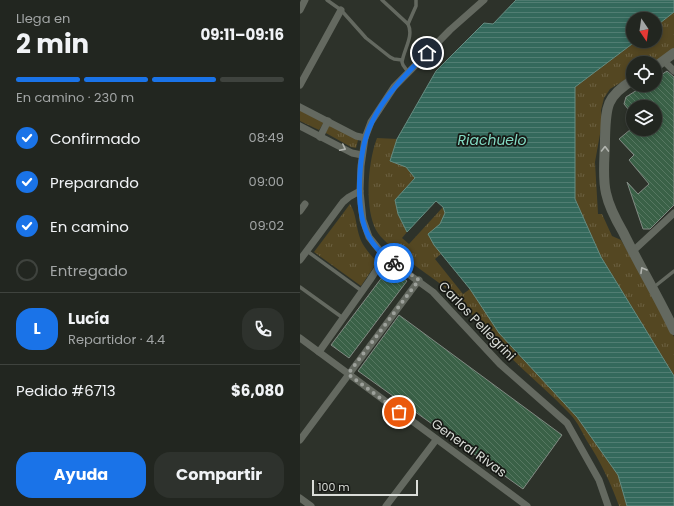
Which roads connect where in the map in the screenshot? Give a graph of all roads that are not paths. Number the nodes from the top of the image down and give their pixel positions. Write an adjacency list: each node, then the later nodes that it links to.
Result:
1 (305, 0): 6 (street)
2 (326, 0): 7 (lane)
3 (382, 0): 8 (lane)
4 (416, 0): 8 (lane)
5 (484, 0): 13 (street, Carlos Pellegrini)
6 (300, 10)
7 (341, 10): 10 (lane); 14 (street)
8 (408, 24): 10 (lane)
9 (674, 52): 11 (main road)
10 (402, 60): 13 (lane)
11 (664, 61): 12 (street)
12 (674, 71)
13 (408, 72): 20 (street, Carlos Pellegrini)
14 (300, 85)
15 (626, 85): 27 (main road, one-way to 15)
16 (300, 107): 17 (street)
17 (328, 121): 19 (street); 20 (street)
18 (300, 126): 19 (street)
19 (320, 136): 21 (street, one-way to 21)
20 (365, 138): 21 (street, Carlos Pellegrini)
21 (362, 155): 22 (street, Carlos Pellegrini)
22 (360, 191): 26 (street); 28 (street, Carlos Pellegrini)
23 (305, 204): 24 (street)
24 (300, 211)
25 (674, 213): 27 (street)
26 (307, 251): 29 (street); 34 (lane)
27 (632, 252): 33 (main road, one-way to 27)
28 (385, 257): 31 (street, Carlos Pellegrini); 34 (street)
29 (300, 260)
30 (674, 271): 33 (lane)
31 (419, 280): 39 (street); 46 (street, Carlos Pellegrini)
32 (300, 287): 35 (lane)
33 (654, 288): 36 (main road)
34 (362, 291): 35 (street)
35 (342, 318): 38 (street)
36 (674, 330)
37 (300, 338): 38 (street, General Rivas)
38 (319, 352): 39 (street, General Rivas)
39 (348, 374): 40 (street); 41 (street, General Rivas)
40 (300, 440)
41 (436, 440): 44 (street); 45 (street, General Rivas)
42 (300, 498): 43 (street)
43 (311, 506)
44 (386, 506)
45 (526, 506)
46 (608, 506)

